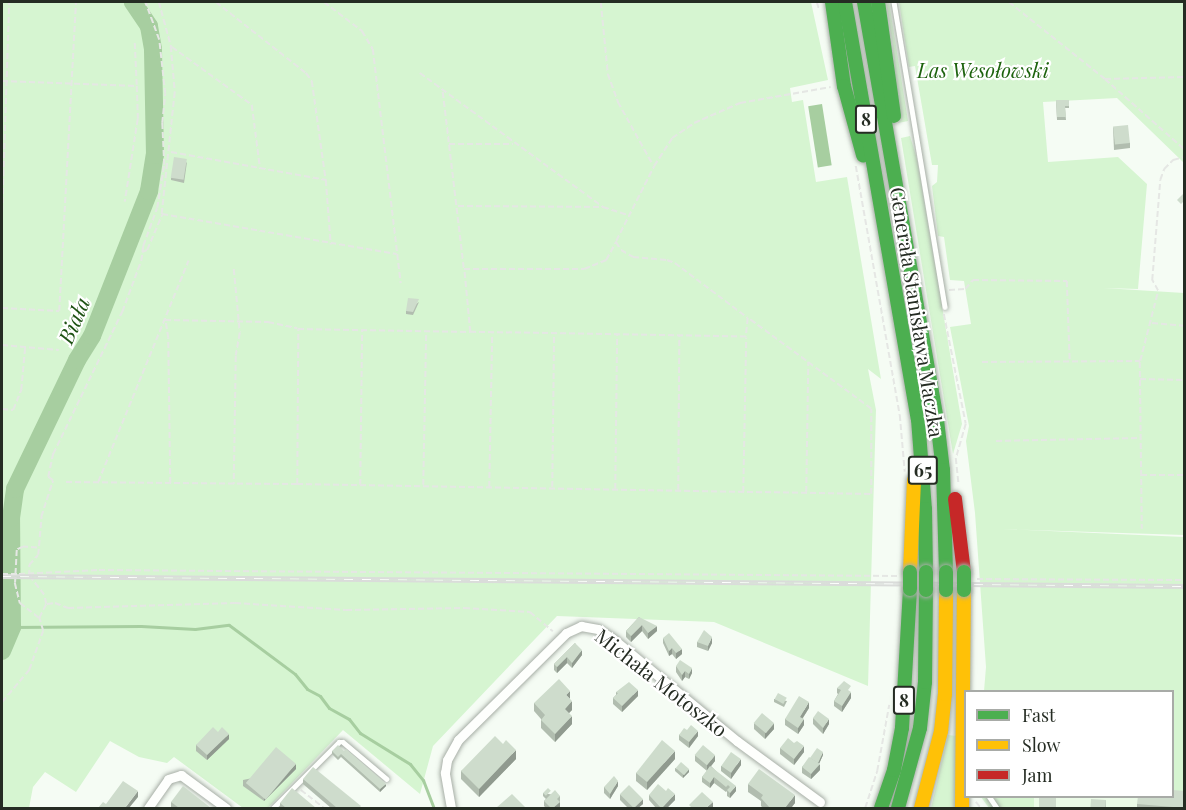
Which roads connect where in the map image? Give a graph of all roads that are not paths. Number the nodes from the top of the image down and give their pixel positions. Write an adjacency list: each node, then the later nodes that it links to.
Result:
1 (832, 2): 7 (highway)
2 (845, 2): 7 (highway, Generała Stanisława Maczka / 8)
3 (864, 2): 6 (highway, Generała Stanisława Maczka / 8)
4 (878, 2): 6 (highway)
5 (894, 2): 8 (lane)
6 (901, 216): 10 (highway, Generała Stanisława Maczka / 8)
7 (887, 236): 9 (highway, Generała Stanisława Maczka / 8)
8 (945, 307)
9 (909, 368): 18 (highway, 8, bridge); 19 (highway, Generała Stanisława Maczka / 65, bridge)
10 (929, 372): 11 (highway, 8, bridge); 20 (highway, Generała Stanisława Maczka / 65, bridge)
11 (964, 690)
12 (387, 779): 16 (lane)
13 (818, 805): 17 (street, Michała Motoszko)
14 (148, 808): 15 (street)
15 (226, 808)
16 (273, 808)
17 (451, 808)
18 (881, 808)
19 (898, 808)
20 (921, 808)

